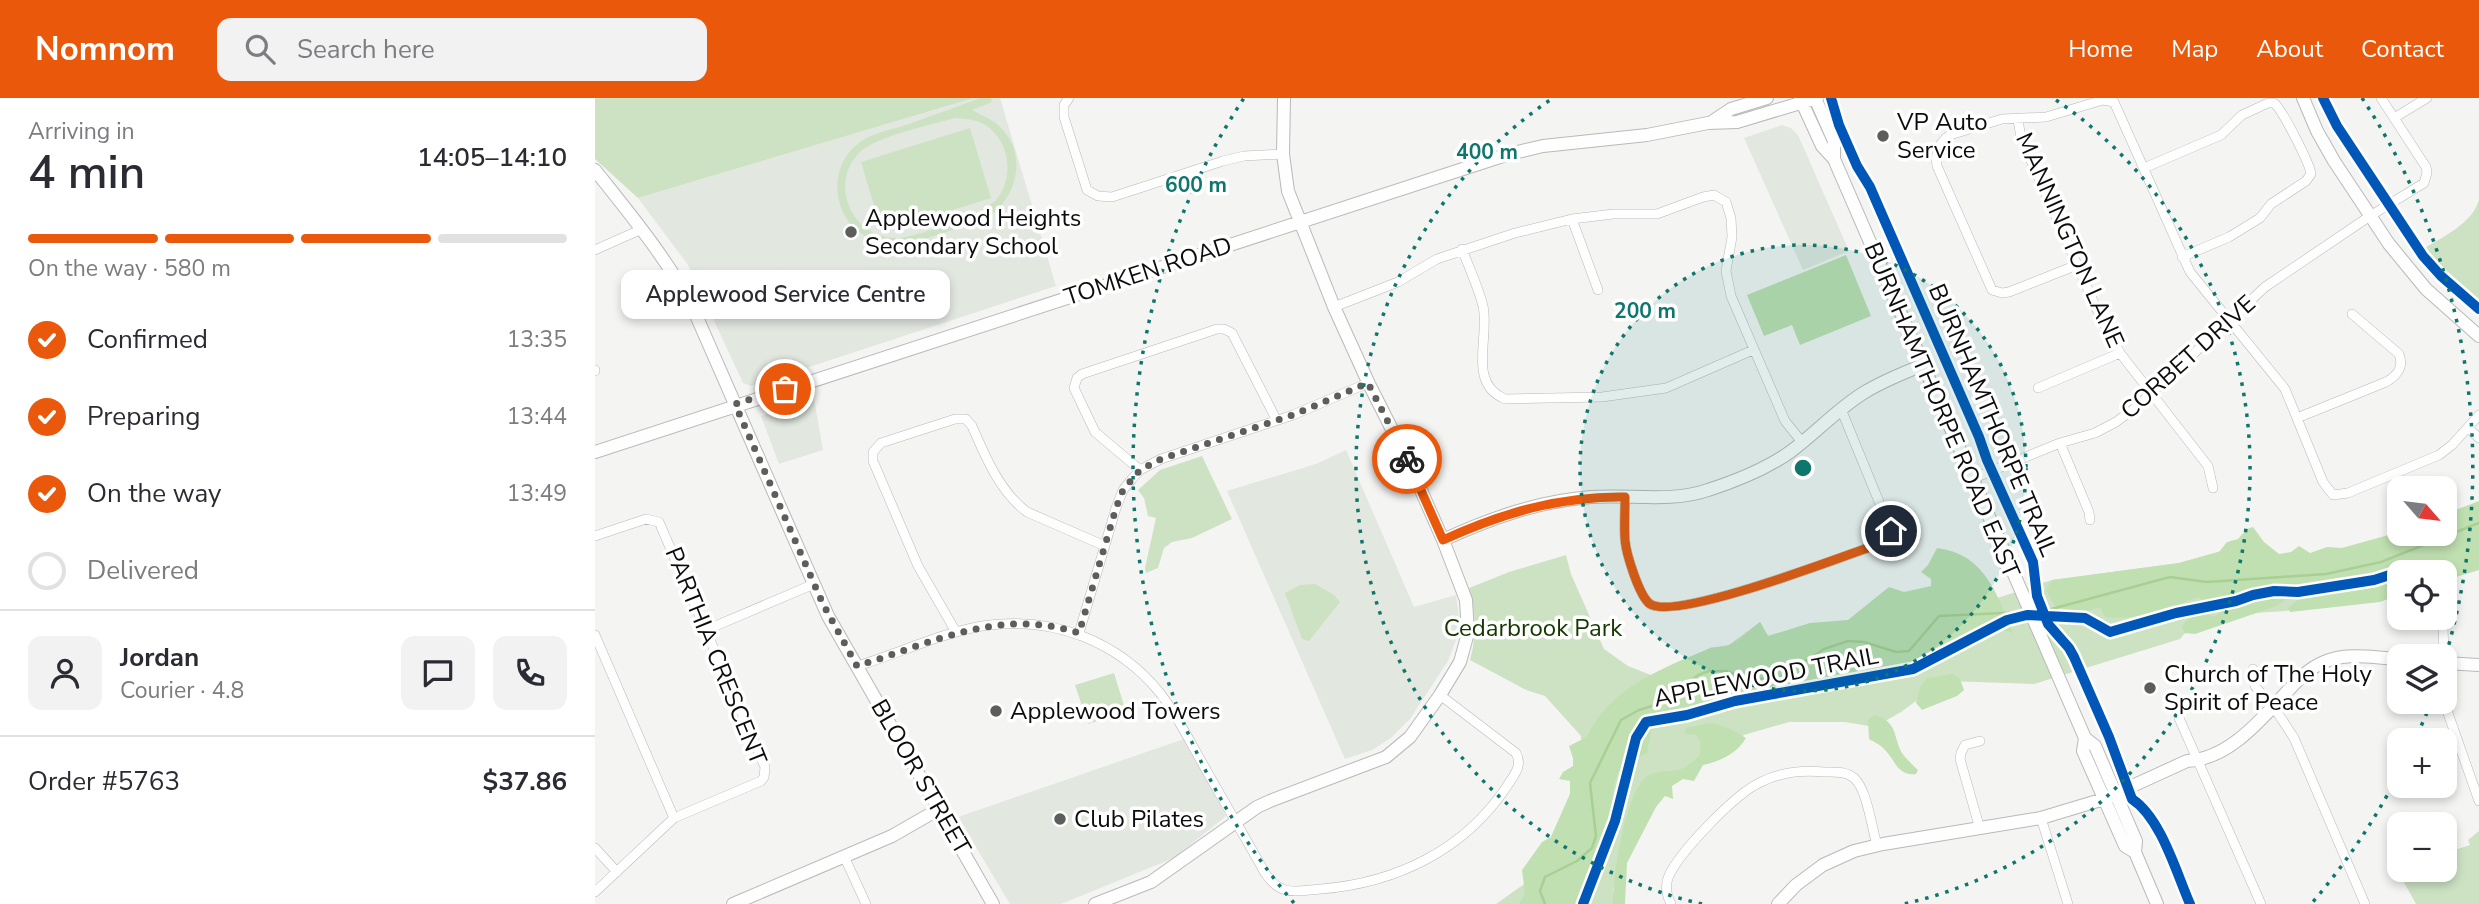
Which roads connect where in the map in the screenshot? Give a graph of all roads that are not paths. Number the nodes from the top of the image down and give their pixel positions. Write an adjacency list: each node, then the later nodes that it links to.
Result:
1 (1069, 98): 11 (street)
2 (1284, 98): 11 (street)
3 (1767, 98): 10 (street, TOMKEN ROAD)
4 (2303, 98): 14 (street)
5 (2381, 98): 8 (street, CORBET DRIVE)
6 (2427, 98): 8 (street)
7 (1810, 99): 10 (street, TOMKEN ROAD); 29 (street, BURNHAMTHORPE ROAD EAST)
8 (2394, 118): 14 (street, CORBET DRIVE)
9 (2018, 120): 12 (street); 21 (street, MANNINGTON LANE); 21 (street)
10 (1708, 123): 16 (street, TOMKEN ROAD)
11 (1283, 154): 16 (street)
12 (2144, 168): 20 (street); 20 (street)
13 (595, 170): 17 (street, BLOOR STREET)
14 (2369, 216): 25 (street, CORBET DRIVE); 26 (street)
15 (1572, 219): 18 (street); 22 (street); 27 (street)
16 (1300, 221): 23 (street); 33 (street, TOMKEN ROAD)
17 (642, 229): 19 (street); 33 (street, BLOOR STREET)
18 (1462, 249): 23 (street); 27 (street)
19 (595, 250)
20 (2182, 257): 25 (street)
21 (2077, 265): 28 (street, MANNINGTON LANE)
22 (1598, 290)
23 (1334, 307): 30 (street)
24 (2351, 314): 36 (street)
25 (2228, 319): 32 (street, CORBET DRIVE); 36 (street)
26 (2479, 336)
27 (1753, 349): 40 (street)
28 (2120, 353): 31 (street); 32 (street, MANNINGTON LANE)
29 (1923, 365): 34 (street); 44 (street, BURNHAMTHORPE ROAD EAST)
30 (1368, 383): 37 (street); 49 (street)
31 (2038, 388)
32 (2151, 393): 41 (street, CORBET DRIVE); 45 (street, MANNINGTON LANE)
33 (735, 404): 42 (street, TOMKEN ROAD); 51 (street, BLOOR STREET)
34 (1841, 409): 40 (street); 46 (street)
35 (2479, 415): 38 (street)
36 (2297, 418): 38 (street)
37 (1276, 419): 43 (street); 43 (street)
38 (2468, 428): 39 (street)
39 (2479, 438)
40 (1803, 442): 46 (street)
41 (2060, 443): 44 (street, CORBET DRIVE); 47 (street)
42 (595, 452)
43 (1140, 470): 50 (street)
44 (1972, 479): 68 (street, BURNHAMTHORPE ROAD EAST)
45 (2213, 488)
46 (1625, 497): 49 (street)
47 (2090, 520)
48 (595, 536): 52 (street, PARTHIA CRESCENT)
49 (1443, 540): 61 (street)
50 (1105, 546): 53 (street); 54 (street)
51 (814, 584): 52 (street); 59 (street, BLOOR STREET)
52 (706, 630): 71 (street, PARTHIA CRESCENT)
53 (956, 632): 54 (street); 59 (street)
54 (1079, 633): 73 (street)
55 (595, 635): 71 (street)
56 (2387, 658): 62 (street)
57 (2457, 664): 58 (street)
58 (2479, 665)
59 (857, 666): 70 (street, BLOOR STREET)
60 (2253, 669): 62 (street)
61 (1440, 695): 73 (street); 73 (street)
62 (2273, 707): 67 (street); 89 (street)
63 (2179, 708): 67 (street)
64 (2448, 714): 66 (street)
65 (1980, 741): 74 (street)
66 (2459, 746): 69 (street)
67 (2199, 761): 68 (street); 88 (street)
68 (2110, 796): 72 (street); 87 (street, BURNHAMTHORPE ROAD EAST)
69 (2479, 801)
70 (939, 810): 77 (street); 82 (street, BLOOR STREET)
71 (674, 818): 78 (street, PARTHIA CRESCENT)
72 (2041, 818): 74 (street); 86 (street)
73 (1236, 822): 83 (street)
74 (1980, 829): 75 (street)
75 (1877, 845): 84 (street); 85 (street)
76 (595, 848): 78 (street)
77 (844, 856): 80 (street); 81 (street)
78 (617, 872): 79 (street, PARTHIA CRESCENT)
79 (595, 892)
80 (733, 904)
81 (866, 904)
82 (993, 904)
83 (1095, 904)
84 (1671, 904)
85 (1777, 904)
86 (2068, 904)
87 (2157, 904)
88 (2261, 904)
89 (2365, 904)

